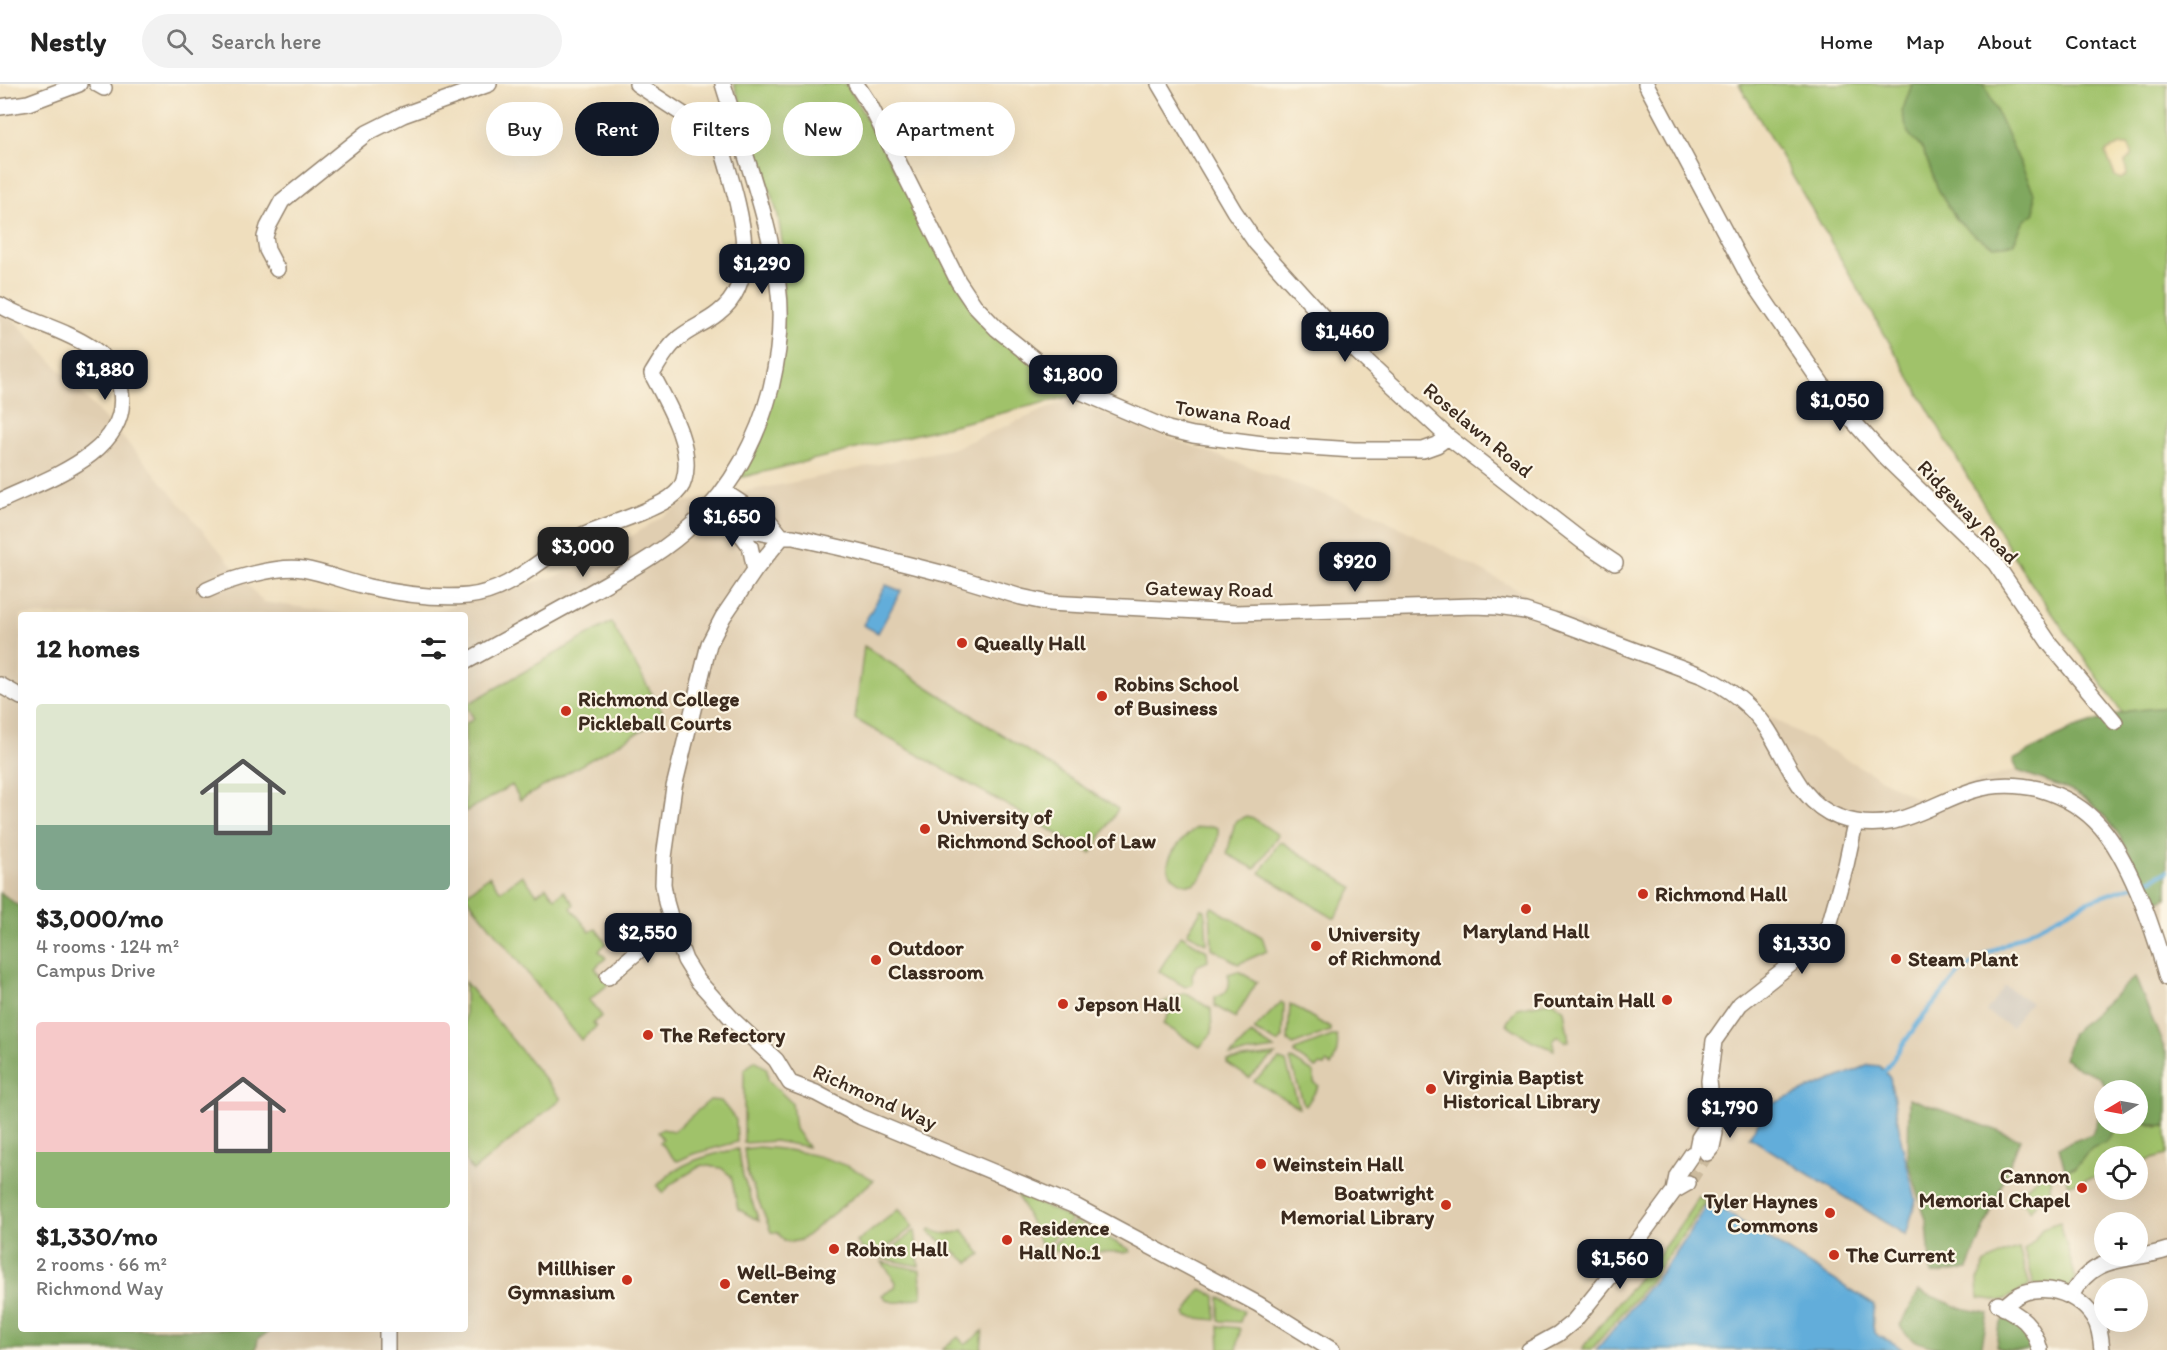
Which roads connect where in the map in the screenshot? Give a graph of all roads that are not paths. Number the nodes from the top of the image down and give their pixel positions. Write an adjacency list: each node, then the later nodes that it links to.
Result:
1 (79, 84): 10 (street)
2 (489, 84): 13 (street)
3 (637, 84): 9 (street)
4 (723, 84): 8 (street)
5 (856, 84): 15 (street, Towana Road)
6 (1159, 84): 15 (street, Roselawn Road)
7 (1646, 84): 27 (street, Ridgeway Road)
8 (729, 102)
9 (671, 106)
10 (0, 107)
11 (724, 156): 23 (street)
12 (745, 156): 16 (street)
13 (277, 269)
14 (0, 305): 17 (street)
15 (1448, 437): 21 (street, Roselawn Road)
16 (723, 491): 18 (street); 20 (street)
17 (0, 501)
18 (711, 505): 19 (street, Gateway Road); 24 (street)
19 (728, 517): 20 (street, Gateway Road); 22 (street, Gateway Road)
20 (782, 537): 22 (street, Richmond Way); 28 (street, Gateway Road)
21 (1615, 563)
22 (755, 570): 29 (street, Richmond Way)
23 (207, 590)
24 (468, 660)
25 (0, 685): 26 (street)
26 (18, 695)
27 (2115, 722)
28 (1855, 822): 31 (street, Gateway Road); 37 (street)
29 (674, 930): 30 (street); 36 (street, Richmond Way)
30 (608, 977)
31 (2167, 978)
32 (2167, 1250): 33 (street)
33 (2071, 1296): 38 (street); 39 (street)
34 (387, 1332): 35 (street)
35 (387, 1350)
36 (1332, 1350)
37 (1529, 1350)
38 (2040, 1350)
39 (2102, 1350)

